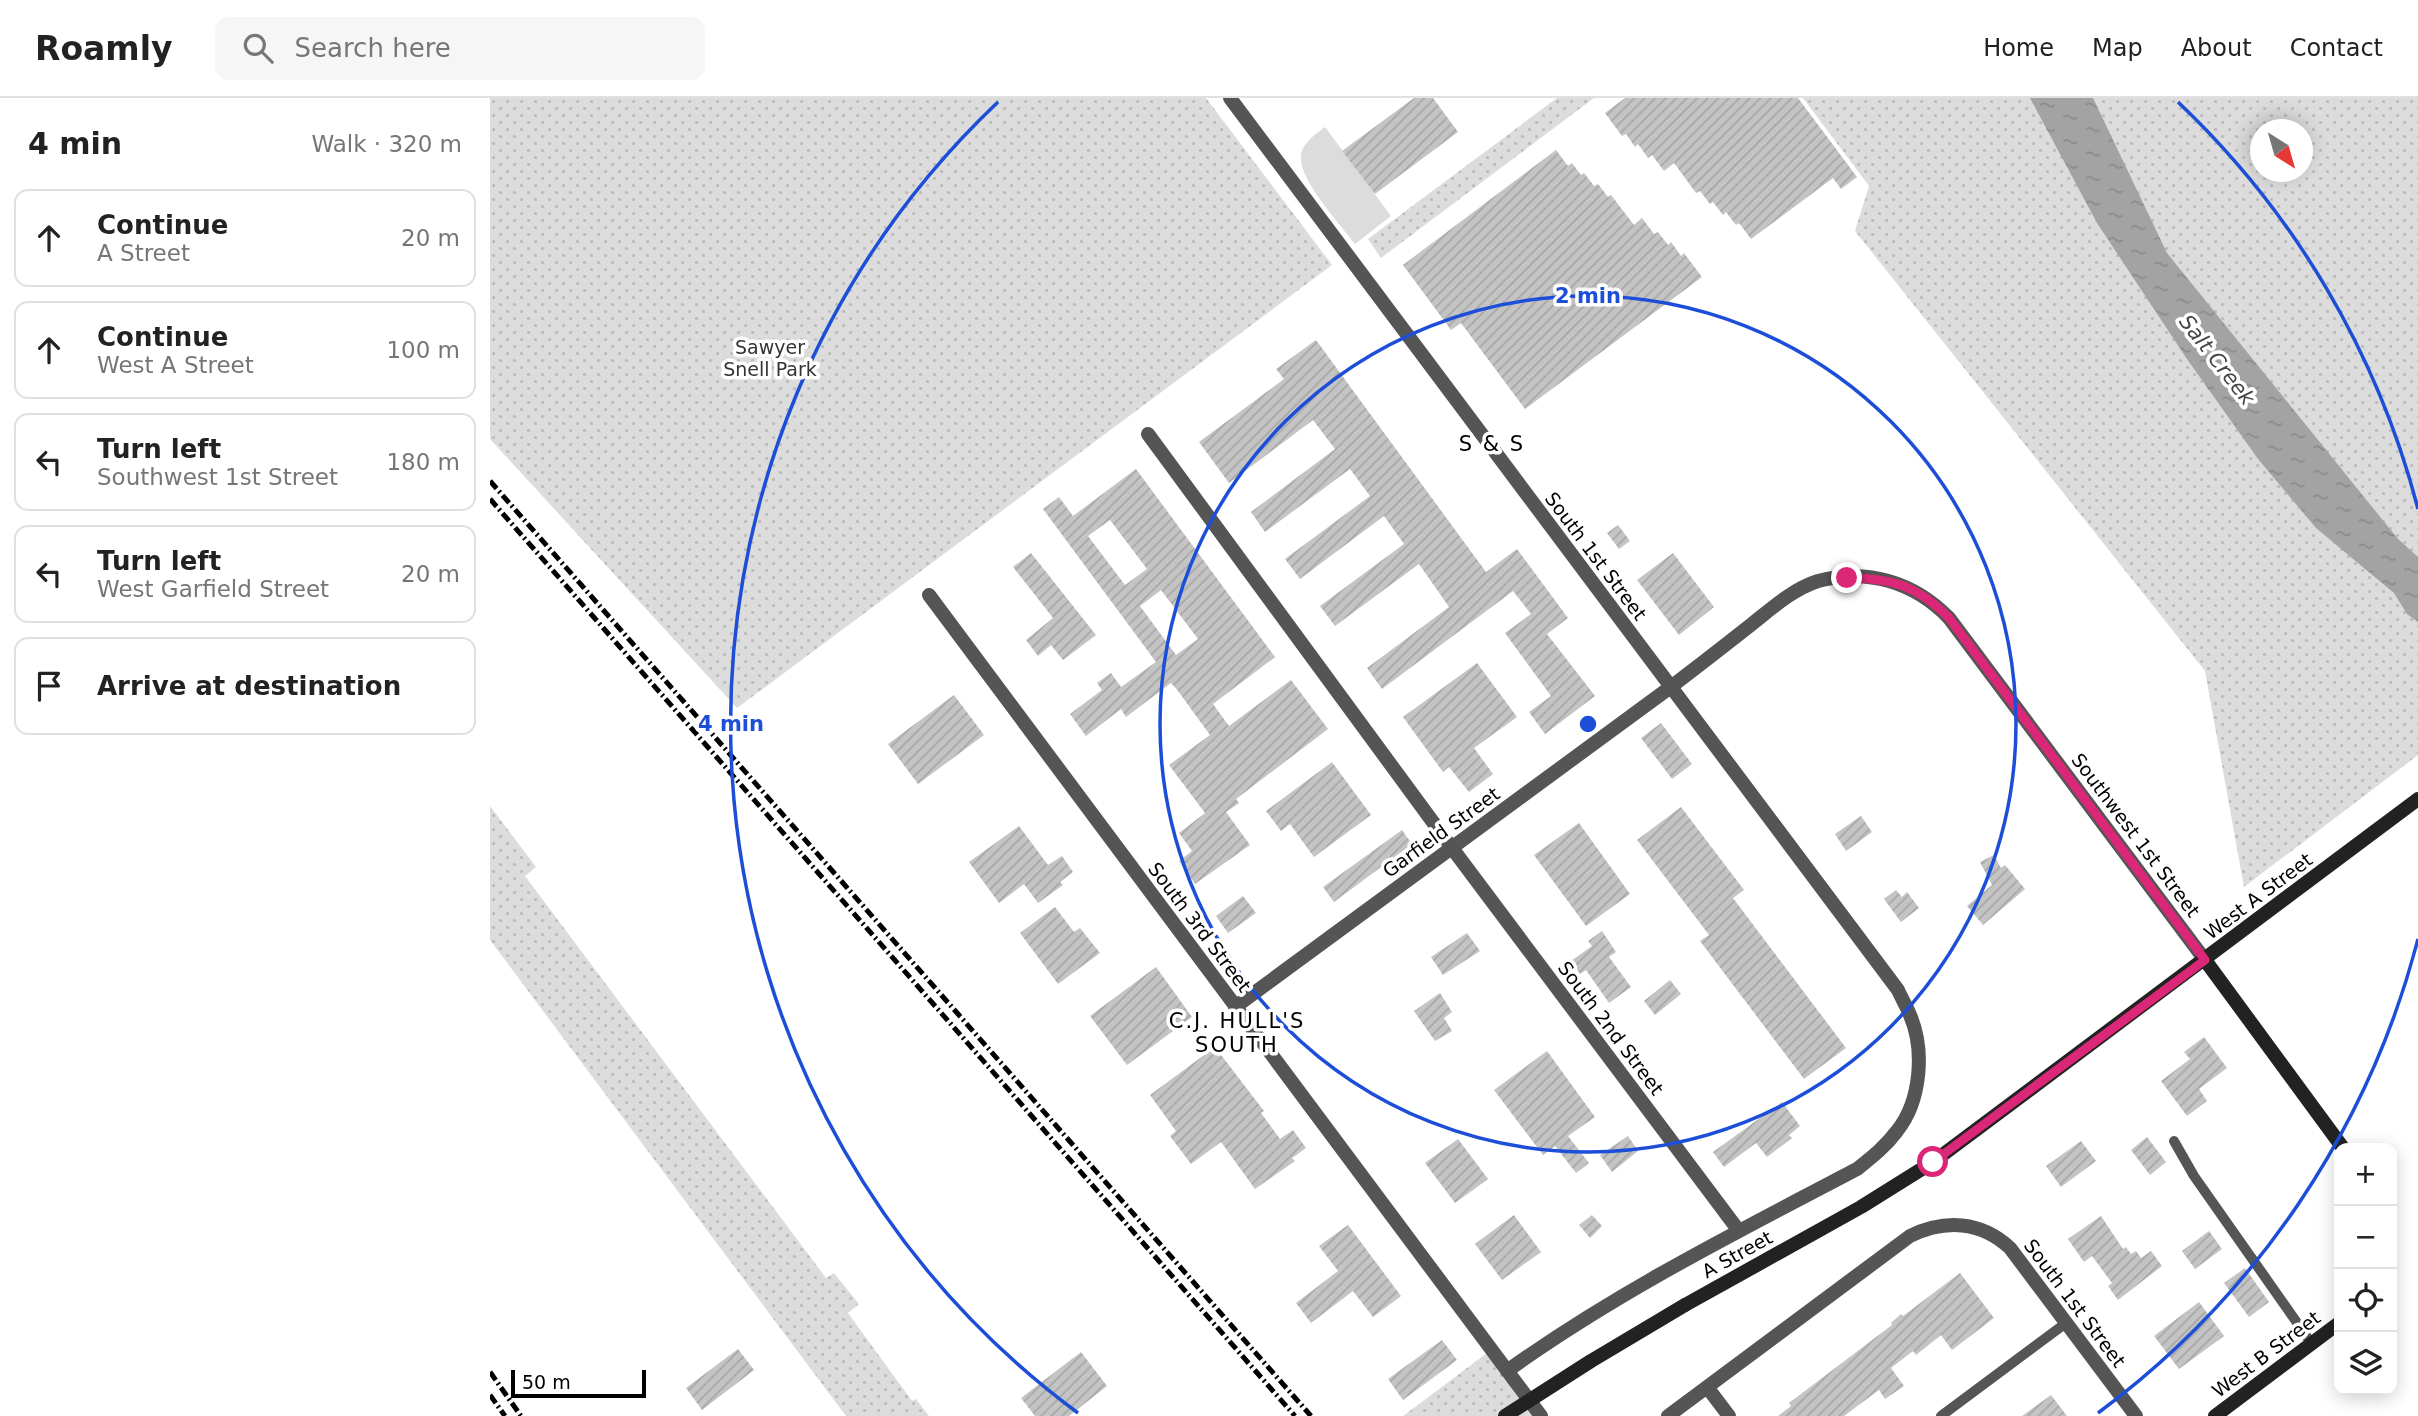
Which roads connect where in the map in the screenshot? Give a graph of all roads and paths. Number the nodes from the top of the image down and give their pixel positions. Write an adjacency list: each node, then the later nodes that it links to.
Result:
1 (1230, 98): 5 (street, South 1st Street)
2 (1148, 434): 7 (street, South 2nd Street)
3 (1912, 588): 5 (street, Garfield Street); 8 (street, Southwest 1st Street)
4 (929, 595): 9 (street, South 3rd Street)
5 (1670, 687): 7 (street, Garfield Street); 10 (street, South 1st Street)
6 (2418, 799): 8 (main road, West A Street)
7 (1452, 848): 9 (street, Garfield Street); 14 (street, South 2nd Street)
8 (2205, 960): 11 (main road, West A Street); 13 (main road, Southwest 1st Street)
9 (1235, 1007): 18 (street, South 3rd Street)
10 (1917, 1044): 14 (street, A Street)
11 (1987, 1123): 20 (main road, A Street, bridge)
12 (2174, 1141): 17 (lane)
13 (2339, 1143)
14 (1739, 1231): 18 (street, A Street)
15 (2066, 1323): 19 (street, South 1st Street); 24 (lane); 25 (street, South 1st Street)
16 (2334, 1327): 17 (main road, West B Street)
17 (2312, 1345): 26 (main road, West B Street)
18 (1507, 1371): 21 (street, South 3rd Street)
19 (1707, 1387): 22 (street); 23 (street)
20 (1504, 1416)
21 (1541, 1416)
22 (1668, 1416)
23 (1729, 1416)
24 (1941, 1416)
25 (2136, 1416)
26 (2216, 1416)

